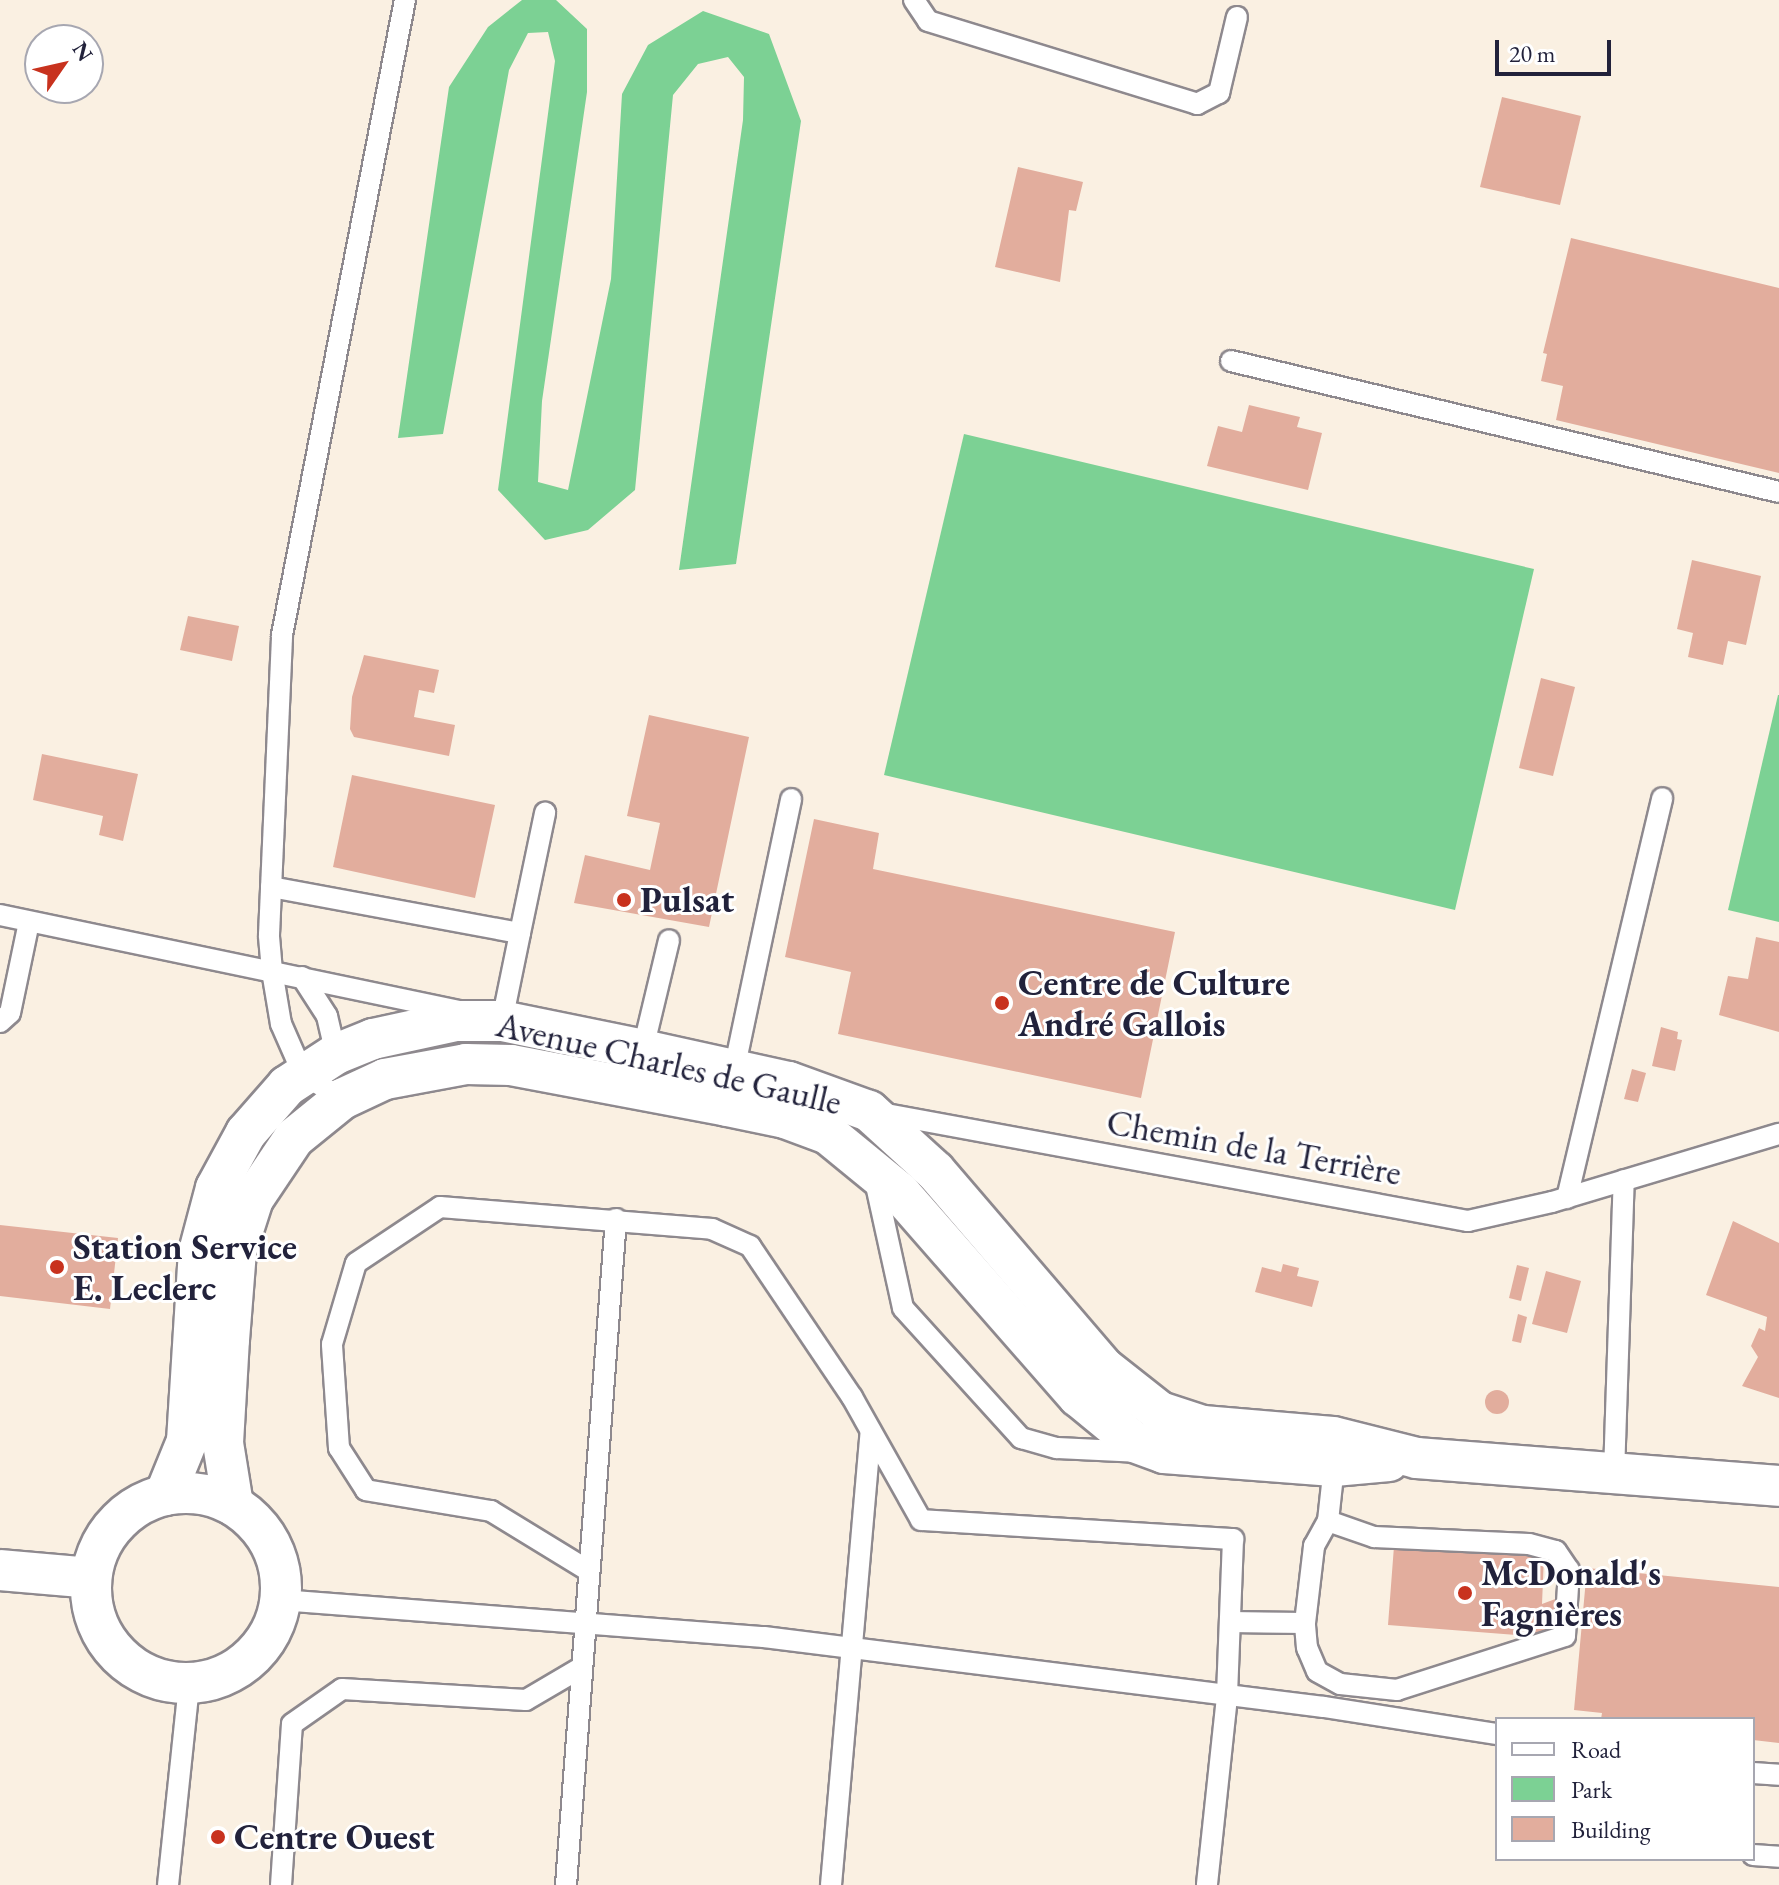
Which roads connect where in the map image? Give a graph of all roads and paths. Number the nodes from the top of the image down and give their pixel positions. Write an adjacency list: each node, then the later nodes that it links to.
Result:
1 (405, 0): 9 (lane)
2 (914, 0): 3 (lane)
3 (1237, 17)
4 (1231, 361): 5 (lane)
5 (1779, 492)
6 (1662, 798): 27 (lane)
7 (791, 799): 21 (lane)
8 (545, 813): 12 (lane)
9 (271, 887): 12 (lane); 14 (lane)
10 (0, 915): 11 (lane)
11 (29, 922): 14 (lane); 17 (lane)
12 (520, 933): 16 (lane)
13 (669, 940): 18 (lane)
14 (272, 971): 15 (lane); 19 (lane)
15 (302, 977): 16 (lane); 19 (lane)
16 (502, 1021): 18 (street, Avenue Charles de Gaulle); 19 (street, Avenue Charles de Gaulle)
17 (0, 1022)
18 (643, 1050): 20 (lane); 21 (street, Avenue Charles de Gaulle)
19 (319, 1064): 22 (lane); 22 (lane); 35 (street, Avenue Charles de Gaulle)
20 (634, 1088): 21 (street, Avenue Charles de Gaulle); 22 (street, Avenue Charles de Gaulle)
21 (731, 1088): 23 (street, Avenue Charles de Gaulle); 25 (street, Avenue Charles de Gaulle)
22 (342, 1099): 36 (street, Avenue Charles de Gaulle)
23 (869, 1111): 27 (lane, Chemin de la Terrière); 31 (street, Avenue Charles de Gaulle)
24 (1779, 1134): 26 (lane, Chemin de la Terrière)
25 (871, 1164): 30 (street, Avenue Charles de Gaulle); 30 (lane)
26 (1624, 1180): 27 (lane, Chemin de la Terrière); 33 (lane)
27 (1567, 1198)
28 (616, 1219): 29 (lane); 39 (lane); 39 (lane)
29 (871, 1432): 42 (lane); 45 (lane)
30 (1164, 1453): 32 (street, Avenue Charles de Gaulle)
31 (1417, 1458): 32 (street, Avenue Charles de Gaulle); 33 (street, Avenue Charles de Gaulle)
32 (1334, 1466): 37 (lane)
33 (1614, 1474): 34 (street, Avenue Charles de Gaulle)
34 (1779, 1486)
35 (165, 1495): 36 (street); 40 (street)
36 (233, 1505): 41 (street)
37 (1328, 1521): 43 (lane); 43 (lane)
38 (0, 1570): 40 (street)
39 (589, 1571): 44 (lane)
40 (91, 1578): 47 (street)
41 (281, 1600): 44 (lane); 47 (street)
42 (1230, 1622): 43 (lane); 48 (lane)
43 (1305, 1623)
44 (586, 1626): 45 (lane); 46 (lane)
45 (852, 1650): 48 (lane); 57 (lane)
46 (582, 1667): 55 (lane); 56 (lane)
47 (189, 1684): 54 (lane)
48 (1227, 1697): 49 (lane); 58 (lane)
49 (1495, 1734)
50 (1755, 1773): 51 (lane)
51 (1779, 1775)
52 (1755, 1855): 53 (lane)
53 (1779, 1857)
54 (168, 1885)
55 (281, 1885)
56 (566, 1885)
57 (831, 1885)
58 (1207, 1885)

